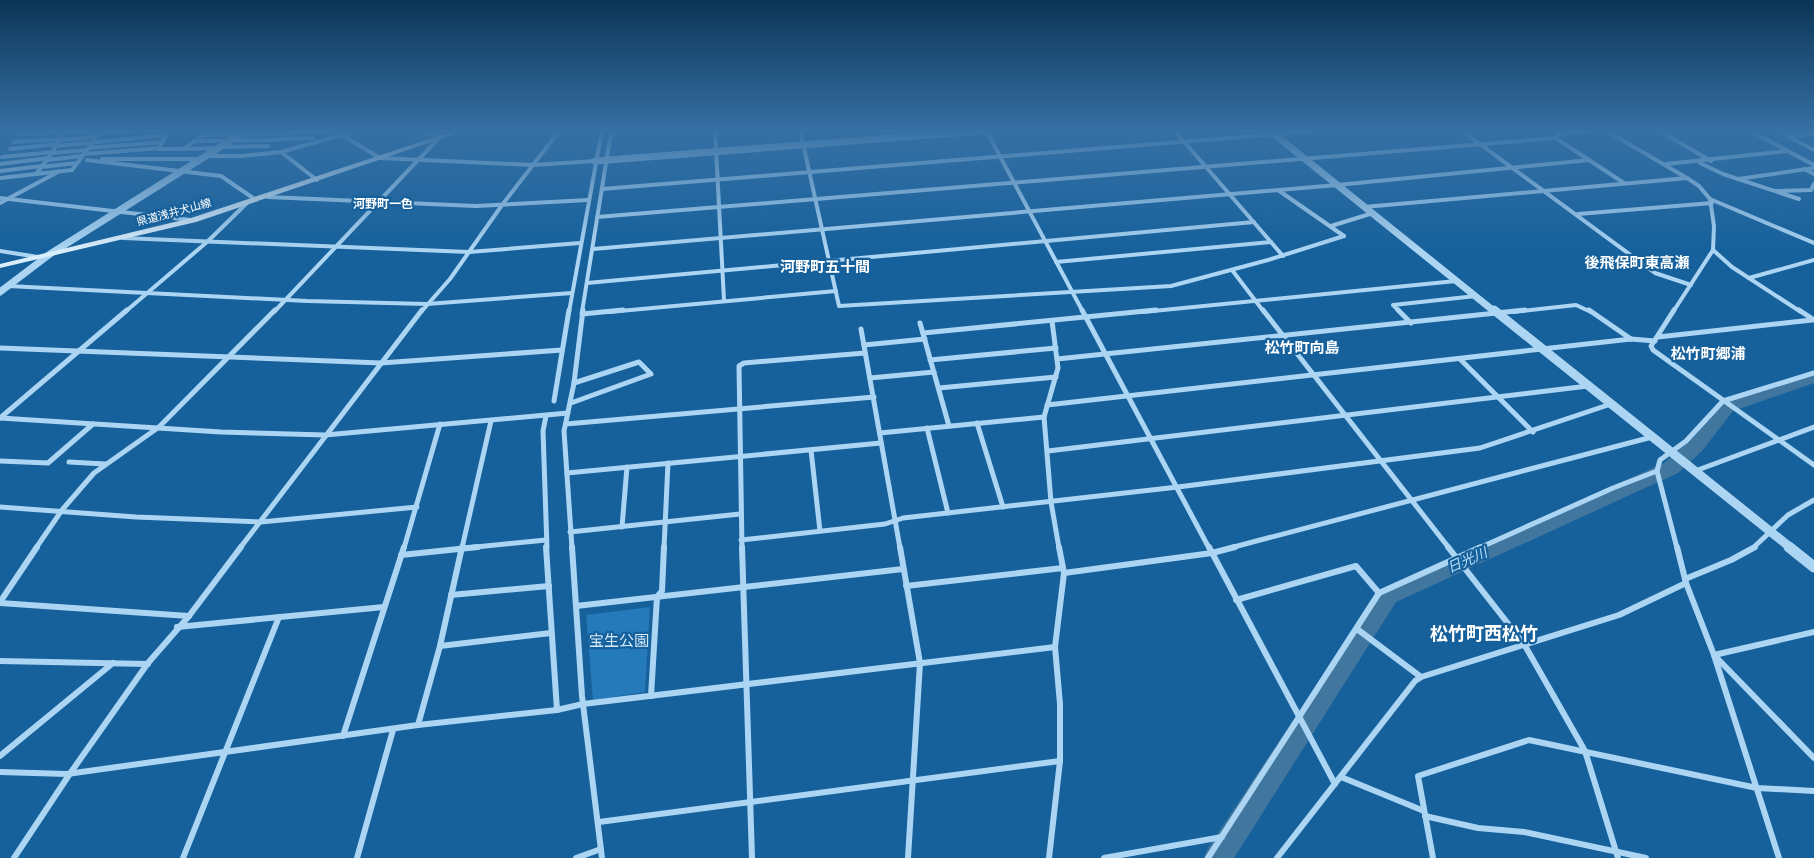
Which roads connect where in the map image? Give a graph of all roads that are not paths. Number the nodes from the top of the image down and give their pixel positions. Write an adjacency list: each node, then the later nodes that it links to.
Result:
1 (39, 170): 27 (street)
2 (71, 170): 24 (street)
3 (168, 170): 25 (street)
4 (186, 170): 25 (street)
5 (304, 170): 31 (street)
6 (346, 170): 31 (main road, 県道浅井犬山線)
7 (409, 170): 49 (street)
8 (529, 170): 53 (street)
9 (593, 170): 47 (street)
10 (605, 170): 37 (street)
11 (717, 170): 32 (street)
12 (809, 170): 26 (street)
13 (845, 170): 26 (street)
14 (1007, 170): 33 (street)
15 (1169, 170): 33 (street)
16 (1208, 170): 41 (street)
17 (1319, 170): 35 (street)
18 (1472, 170): 35 (street)
19 (1516, 170): 39 (street)
20 (1604, 170): 34 (street)
21 (1674, 170): 29 (street)
22 (1717, 170): 30 (street)
23 (1797, 170): 30 (street)
24 (59, 171): 27 (street); 44 (street)
25 (183, 172): 46 (street); 57 (street)
26 (810, 173): 32 (street); 48 (street)
27 (36, 174): 28 (street)
28 (0, 178)
29 (1687, 178): 34 (street); 50 (street)
30 (1737, 179): 40 (street)
31 (317, 180): 42 (main road, 県道浅井犬山線)
32 (717, 180): 37 (street); 55 (street)
33 (1014, 183): 48 (street); 56 (street)
34 (1624, 183): 39 (street)
35 (1337, 184): 38 (street); 54 (street)
36 (1814, 184): 40 (street)
37 (602, 189): 60 (street)
38 (1278, 190): 41 (street); 63 (street)
39 (1543, 191): 54 (street); 59 (street)
40 (1773, 191): 45 (street)
41 (1229, 194): 56 (street); 62 (street)
42 (268, 196): 46 (main road, 県道浅井犬山線); 49 (street)
43 (0, 198): 44 (street)
44 (8, 199): 51 (street); 57 (street)
45 (1799, 199)
46 (256, 200): 52 (main road, 県道浅井犬山線)
47 (588, 200): 53 (street); 70 (street)
48 (816, 200): 55 (street); 64 (street)
49 (379, 201): 53 (street); 72 (street)
50 (1711, 201): 59 (street); 71 (street); 74 (street)
51 (0, 203)
52 (247, 203): 61 (main road, 県道浅井犬山線); 68 (street)
53 (502, 205): 76 (street)
54 (1364, 207): 58 (street)
55 (718, 208): 60 (street); 66 (street)
56 (1029, 211): 64 (street); 67 (street)
57 (116, 212): 61 (street); 77 (street)
58 (1373, 214): 63 (street); 87 (street)
59 (1577, 214): 89 (street)
60 (597, 217): 73 (street)
61 (194, 220): 65 (main road, 県道浅井犬山線)
62 (1254, 222): 67 (street); 69 (street)
63 (1331, 226): 78 (street)
64 (822, 229): 66 (street); 81 (street)
65 (122, 238): 68 (street); 77 (main road, 県道浅井犬山線)
66 (720, 238): 73 (street); 85 (street)
67 (1045, 241): 81 (street); 82 (street)
68 (207, 242): 72 (street); 94 (street)
69 (1271, 242): 78 (street); 82 (street)
70 (580, 243): 76 (street); 95 (street)
71 (1814, 243)
72 (336, 247): 76 (street); 97 (street)
73 (592, 248): 88 (street)
74 (1712, 250): 86 (street); 89 (street)
75 (0, 251): 79 (street)
76 (469, 252): 100 (street)
77 (50, 254): 79 (main road, 県道浅井犬山線); 90 (street)
78 (1283, 256): 84 (street)
79 (38, 257): 83 (main road, 県道浅井犬山線)
80 (1814, 260): 86 (street)
81 (829, 261): 85 (street); 91 (street)
82 (1056, 262): 92 (street)
83 (0, 266)
84 (1232, 270): 92 (street); 99 (street)
85 (722, 271): 88 (street); 98 (street)
86 (1749, 278): 104 (street)
87 (1456, 281): 96 (street); 99 (street)
88 (587, 283): 102 (street)
89 (1691, 285): 113 (street)
90 (8, 286): 93 (street); 94 (street)
91 (836, 291): 92 (street); 98 (street)
92 (1071, 291): 103 (street)
93 (0, 292)
94 (147, 293): 97 (street); 119 (street)
95 (572, 293): 100 (street); 117 (street)
96 (1476, 296): 101 (street); 107 (street)
97 (285, 300): 100 (street); 122 (street)
98 (724, 300): 102 (street)
99 (1254, 300): 103 (street); 110 (street)
100 (428, 304): 126 (street)
101 (1497, 313): 107 (street); 112 (street); 118 (street)
102 (582, 314): 132 (street)
103 (1086, 317): 105 (street); 121 (street)
104 (1813, 320): 113 (street)
105 (1052, 321): 109 (street); 116 (street)
106 (920, 323): 109 (street)
107 (1411, 323): 110 (street)
108 (861, 328): 114 (street)
109 (923, 333): 111 (street)
110 (1284, 336): 121 (street); 129 (street)
111 (925, 339): 114 (street); 125 (street)
112 (1632, 339): 113 (street); 118 (street)
113 (1656, 339): 141 (street)
114 (864, 345): 120 (street)
115 (0, 348): 119 (street)
116 (1056, 348): 123 (street); 125 (street)
117 (562, 350): 126 (street); 138 (street)
118 (1543, 350): 124 (street); 133 (street)
119 (78, 352): 122 (street); 148 (street)
120 (866, 353): 131 (street); 143 (street)
121 (1105, 355): 123 (street); 135 (street)
122 (229, 359): 126 (street); 155 (street)
123 (1057, 359): 130 (street)
124 (1460, 359): 129 (street); 137 (street)
125 (930, 360): 127 (street)
126 (381, 363): 160 (street)
127 (934, 372): 131 (street); 134 (street)
128 (1814, 373): 141 (street)
129 (1314, 375): 135 (street); 146 (street)
130 (1056, 377): 134 (street); 142 (street)
131 (870, 378): 136 (street)
132 (574, 383): 139 (street); 139 (street)
133 (1589, 386): 137 (street); 140 (street)
134 (938, 388): 154 (street)
135 (1128, 396): 142 (street); 162 (street)
136 (874, 397): 143 (street); 158 (street)
137 (1498, 397): 146 (street); 159 (street)
138 (554, 401)
139 (571, 403): 144 (street)
140 (1611, 404): 159 (street); 161 (street)
141 (1727, 404): 163 (street); 168 (street)
142 (1047, 405): 147 (street)
143 (740, 408): 153 (street); 167 (street)
144 (568, 413): 145 (street); 153 (street)
145 (546, 416): 149 (street); 196 (street)
146 (1346, 416): 162 (street); 170 (street)
147 (1044, 417): 150 (street); 166 (street)
148 (0, 418): 151 (street)
149 (491, 421): 152 (street); 198 (street)
150 (977, 423): 154 (street); 184 (street)
151 (93, 424): 155 (street); 169 (street)
152 (440, 424): 160 (street); 185 (street)
153 (566, 424): 177 (street)
154 (949, 426): 157 (street)
155 (159, 427): 160 (street); 173 (street)
156 (1814, 427): 163 (street)
157 (927, 428): 158 (street); 187 (street)
158 (880, 432): 164 (street)
159 (1532, 432): 170 (street)
160 (325, 435): 190 (street)
161 (1652, 437): 168 (street); 181 (street)
162 (1152, 439): 166 (street); 179 (street)
163 (1777, 440): 174 (street); 176 (street)
164 (881, 443): 165 (street); 189 (street)
165 (811, 450): 167 (street); 193 (street)
166 (1048, 451): 182 (street)
167 (739, 456): 172 (street); 188 (street)
168 (1677, 457): 176 (street); 178 (street)
169 (0, 461)
170 (1380, 461): 179 (street); 181 (street)
171 (69, 462): 173 (street)
172 (668, 463): 175 (street); 191 (street)
173 (106, 464): 186 (street)
174 (1814, 464)
175 (627, 467): 177 (street); 192 (street)
176 (1694, 471): 195 (street)
177 (567, 473): 194 (street)
178 (1658, 473): 201 (street); 205 (street)
179 (1178, 487): 182 (street); 199 (street)
180 (1814, 500): 195 (street)
181 (1411, 501): 199 (street); 201 (street)
182 (1052, 502): 184 (street); 204 (street)
183 (0, 507): 186 (street)
184 (1003, 507): 187 (street)
185 (417, 508): 190 (street); 200 (street)
186 (62, 510): 190 (street); 213 (street)
187 (948, 513): 189 (street)
188 (740, 514): 191 (street); 197 (street)
189 (894, 521): 193 (street); 203 (street)
190 (261, 522): 216 (street)
191 (666, 522): 192 (street); 211 (street)
192 (622, 527): 194 (street)
193 (820, 531): 197 (street)
194 (570, 532): 214 (street)
195 (1771, 534): 202 (street); 205 (street)
196 (546, 540): 198 (street); 206 (street)
197 (741, 540): 208 (street)
198 (461, 549): 200 (street); 210 (street)
199 (1212, 553): 204 (street); 212 (street)
200 (401, 555): 215 (street)
201 (1458, 561): 209 (street); 222 (street)
202 (1814, 567)
203 (903, 569): 207 (street); 208 (street)
204 (1064, 570): 207 (street); 224 (street)
205 (1685, 581): 222 (street); 225 (street)
206 (549, 586): 210 (street); 221 (street)
207 (906, 586): 228 (street)
208 (742, 587): 211 (street); 231 (street)
209 (1379, 593): 212 (street); 219 (street)
210 (451, 595): 223 (street)
211 (657, 597): 214 (street); 232 (street)
212 (1236, 600): 235 (street)
213 (0, 602): 216 (street)
214 (576, 606): 233 (street)
215 (384, 607): 217 (street); 238 (street)
216 (189, 616): 218 (street)
217 (279, 617): 218 (street); 240 (street)
218 (177, 627): 229 (street)
219 (1360, 632): 230 (street); 235 (street)
220 (1814, 632): 225 (street)
221 (551, 633): 223 (street); 234 (street)
222 (1524, 644): 230 (street); 239 (street)
223 (440, 646): 236 (street)
224 (1054, 647): 228 (street); 243 (street)
225 (1714, 655): 242 (street); 249 (street)
226 (0, 661): 227 (street)
227 (114, 662): 229 (street); 241 (street)
228 (920, 663): 231 (street); 247 (street)
229 (148, 664): 245 (street)
230 (1421, 677): 246 (street)
231 (746, 685): 232 (street); 251 (street)
232 (651, 696): 233 (street)
233 (584, 704): 234 (street); 253 (street)
234 (557, 710): 236 (street)
235 (1301, 724): 248 (street); 254 (street)
236 (418, 725): 237 (street)
237 (393, 730): 238 (street); 259 (street)
238 (343, 736): 240 (street)
239 (1584, 751): 249 (street); 252 (street); 256 (street)
240 (223, 752): 245 (street); 258 (street)
241 (0, 756)
242 (1814, 758)
243 (1060, 761): 247 (street); 264 (street)
244 (0, 772): 245 (street)
245 (66, 774): 257 (street)
246 (1341, 777): 248 (street); 252 (street)
247 (913, 781): 251 (street); 263 (street)
248 (1335, 784): 267 (street)
249 (1757, 788): 250 (street); 270 (street)
250 (1814, 791)
251 (750, 802): 253 (street); 262 (street)
252 (1425, 814): 256 (street); 268 (street)
253 (599, 822): 255 (street)
254 (1222, 837): 265 (street); 266 (street)
255 (601, 849): 260 (street); 261 (street)
256 (1617, 855): 269 (street)
257 (14, 858)
258 (183, 858)
259 (357, 858)
260 (576, 858)
261 (602, 858)
262 (752, 858)
263 (908, 858)
264 (1049, 858)
265 (1104, 858)
266 (1208, 858)
267 (1277, 858)
268 (1433, 858)
269 (1646, 858)
270 (1779, 858)

